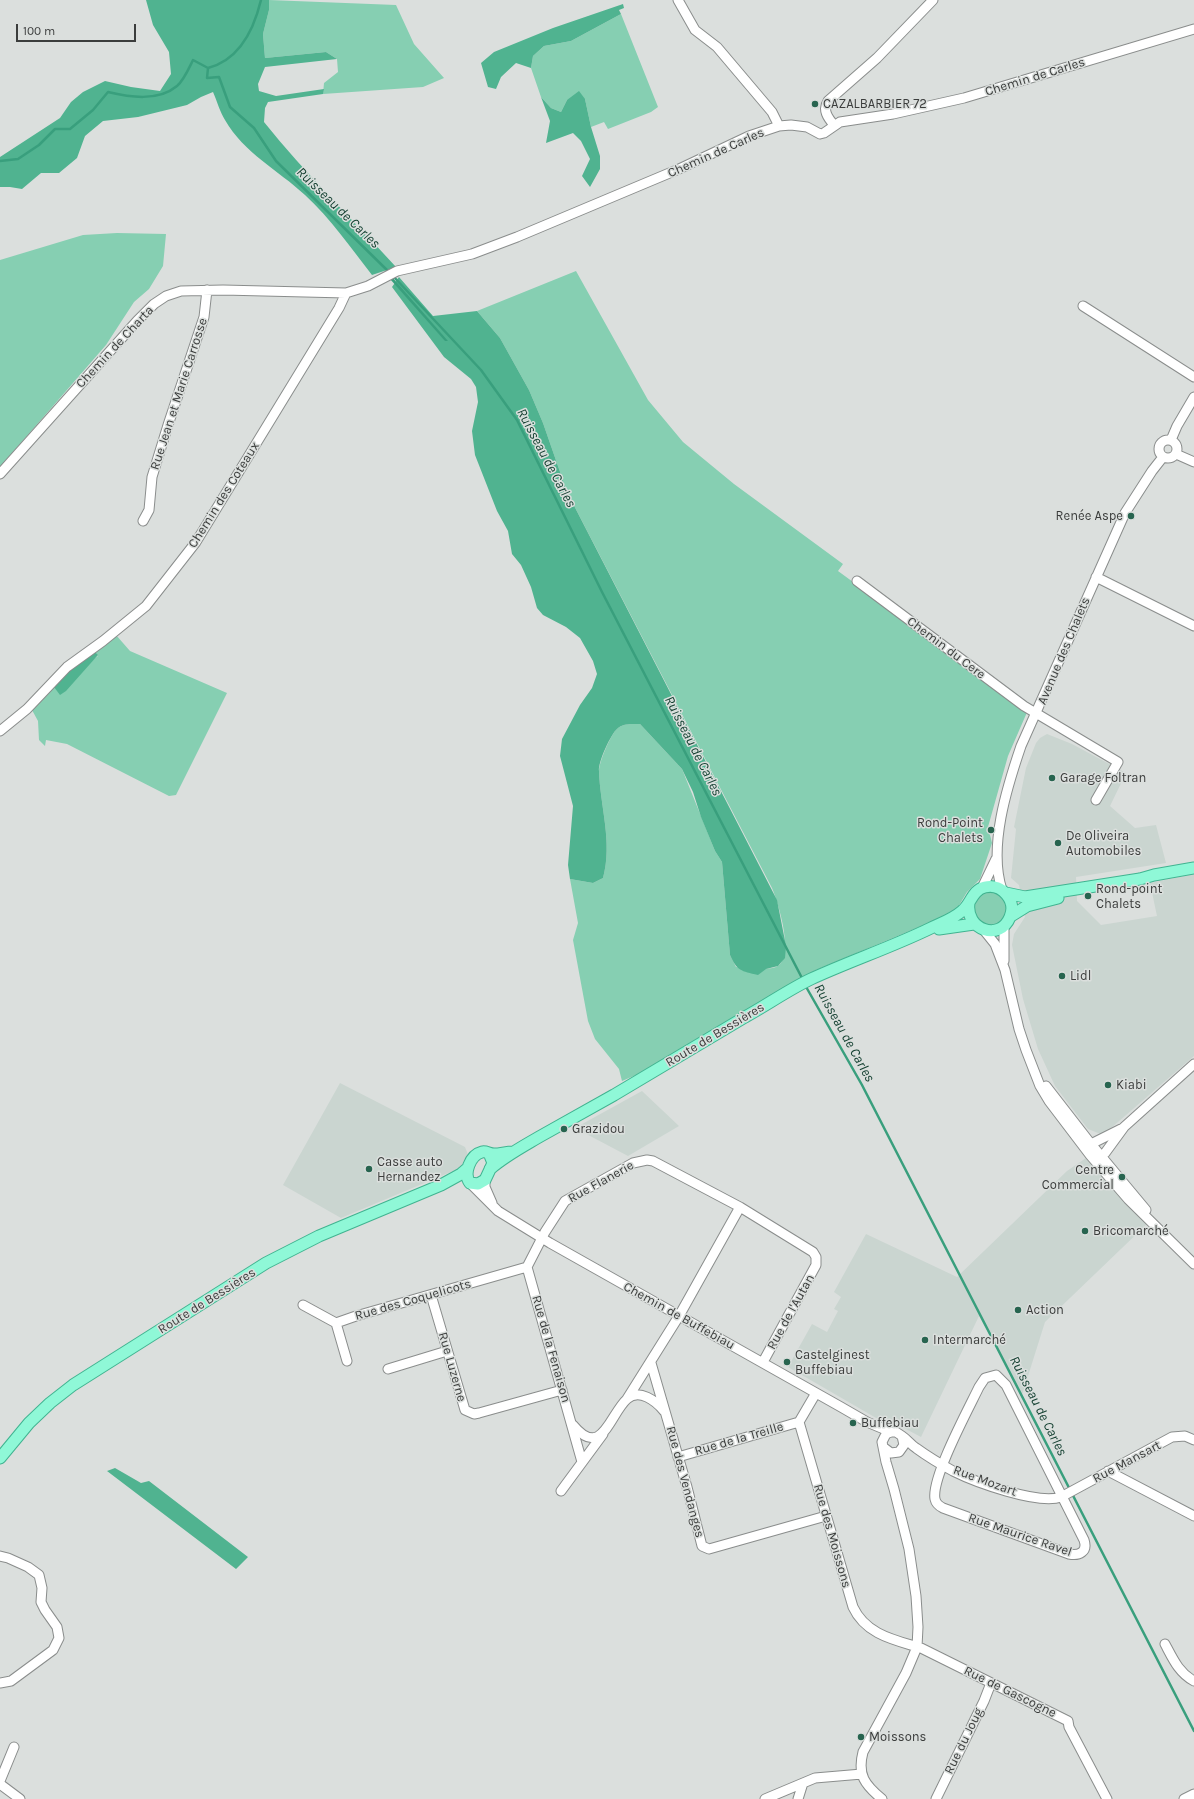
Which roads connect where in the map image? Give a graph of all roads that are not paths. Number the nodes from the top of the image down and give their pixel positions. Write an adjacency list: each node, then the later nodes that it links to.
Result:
1 (678, 0): 5 (street)
2 (933, 0): 4 (street)
3 (1194, 29): 4 (street, Chemin de Carles)
4 (834, 125): 5 (street, Chemin de Carles)
5 (779, 126): 6 (street, Chemin de Carles)
6 (382, 280): 8 (street, Chemin de Charta)
7 (207, 290): 8 (street, Chemin de Charta); 16 (street, Chemin de Charta); 17 (street, Rue Jean et Marie Carrosse)
8 (346, 293): 22 (street, Chemin des Coteaux)
9 (1083, 306): 10 (street)
10 (1194, 377)
11 (1194, 397): 12 (street)
12 (1171, 440): 13 (street); 14 (street)
13 (1176, 454): 14 (street); 15 (street)
14 (1163, 457): 18 (street, Avenue des Chalets)
15 (1194, 462)
16 (0, 474)
17 (143, 521)
18 (1096, 577): 20 (street); 21 (street, Avenue des Chalets)
19 (857, 581): 21 (street, Chemin du Cere)
20 (1194, 626)
21 (1036, 714): 23 (street, Chemin du Cere); 24 (street, Avenue des Chalets)
22 (0, 731)
23 (1096, 800)
24 (997, 858): 27 (street, Avenue des Chalets); 28 (street, Avenue des Chalets)
25 (1194, 870): 26 (main road)
26 (1096, 887): 28 (main road); 30 (main road)
27 (982, 888): 28 (main road); 29 (main road, Route de Bessières)
28 (1004, 892): 30 (main road)
29 (969, 903): 32 (main road); 33 (main road, Route de Bessières)
30 (1011, 916): 31 (main road)
31 (1004, 926): 32 (main road, Route de Bessières); 34 (street)
32 (979, 927): 33 (main road, Route de Bessières); 34 (street)
33 (924, 931): 37 (main road, Route de Bessières)
34 (1005, 970): 38 (street)
35 (1194, 1064): 36 (street)
36 (1124, 1127): 38 (street); 38 (street)
37 (513, 1152): 39 (main road, Route de Bessières); 41 (main road, Route de Bessières)
38 (1094, 1152): 48 (street)
39 (489, 1154): 40 (main road, Route de Bessières); 41 (main road, Route de Bessières)
40 (468, 1168): 43 (main road); 44 (main road, Route de Bessières)
41 (490, 1169): 42 (main road, Route de Bessières)
42 (485, 1180): 43 (main road, Route de Bessières); 45 (street)
43 (470, 1183): 44 (main road, Route de Bessières); 45 (street, Chemin de Buffebiau)
44 (441, 1185): 74 (main road, Route de Bessières)
45 (493, 1206): 47 (street, Chemin de Buffebiau)
46 (740, 1207): 47 (street, Rue Flanerie); 52 (street); 56 (street, Rue de l'Autan)
47 (542, 1239): 49 (street); 52 (street, Chemin de Buffebiau)
48 (1194, 1264)
49 (528, 1267): 50 (street, Rue des Coquelicots); 59 (street, Rue de la Fenaison)
50 (431, 1295): 53 (street, Rue des Coquelicots); 54 (street, Rue Luzerne)
51 (303, 1305): 53 (street)
52 (679, 1316): 56 (street, Chemin de Buffebiau); 57 (street)
53 (336, 1323): 55 (street)
54 (447, 1351): 58 (street); 59 (street, Rue Luzerne)
55 (347, 1361)
56 (763, 1362): 60 (street, Chemin de Buffebiau)
57 (651, 1363): 61 (street); 62 (street, Rue des Vendanges)
58 (388, 1369)
59 (562, 1390): 65 (street, Rue de la Fenaison)
60 (816, 1393): 63 (street); 64 (street, Chemin de Buffebiau)
61 (627, 1399): 62 (street); 66 (street)
62 (665, 1412): 73 (street, Rue des Vendanges)
63 (799, 1422): 73 (street, Rue de la Treille); 81 (street, Rue des Moissons)
64 (867, 1422): 67 (street, Chemin de Buffebiau); 70 (street, Chemin de Buffebiau)
65 (572, 1424): 66 (street); 75 (street, Rue de la Fenaison)
66 (605, 1432): 75 (street)
67 (891, 1432): 68 (street); 70 (street)
68 (902, 1436): 71 (street, Rue Mozart); 72 (street)
69 (1194, 1440): 78 (street, Rue Mansart)
70 (883, 1445): 72 (street); 77 (street, Chemin de Buffebiau)
71 (914, 1447): 72 (street); 76 (street, Rue Mozart)
72 (899, 1450): 77 (street)
73 (678, 1457): 81 (street, Rue des Vendanges)
74 (0, 1458)
75 (582, 1462): 79 (street)
76 (942, 1464): 80 (street, Rue Mozart); 80 (street); 80 (street, Rue Maurice Ravel)
77 (889, 1470): 85 (street, Chemin de Buffebiau)
78 (1108, 1471): 80 (street, Rue Mansart); 82 (street)
79 (561, 1491)
80 (1061, 1497)
81 (826, 1516): 85 (street, Rue des Moissons)
82 (1194, 1516)
83 (0, 1556): 88 (street)
84 (1165, 1644): 86 (street)
85 (917, 1647): 87 (street, Rue de Gascogne); 90 (street, Chemin de Buffebiau)
86 (1194, 1681)
87 (991, 1683): 98 (street, Rue du Joug); 99 (street, Rue de Gascogne)
88 (0, 1684)
89 (14, 1747): 91 (street)
90 (862, 1774): 92 (street); 97 (street)
91 (0, 1783): 94 (street)
92 (803, 1783): 95 (street); 96 (street)
93 (1194, 1794): 100 (street)
94 (20, 1799)
95 (765, 1799)
96 (798, 1799)
97 (882, 1799)
98 (936, 1799)
99 (1107, 1799)
100 (1184, 1799)

